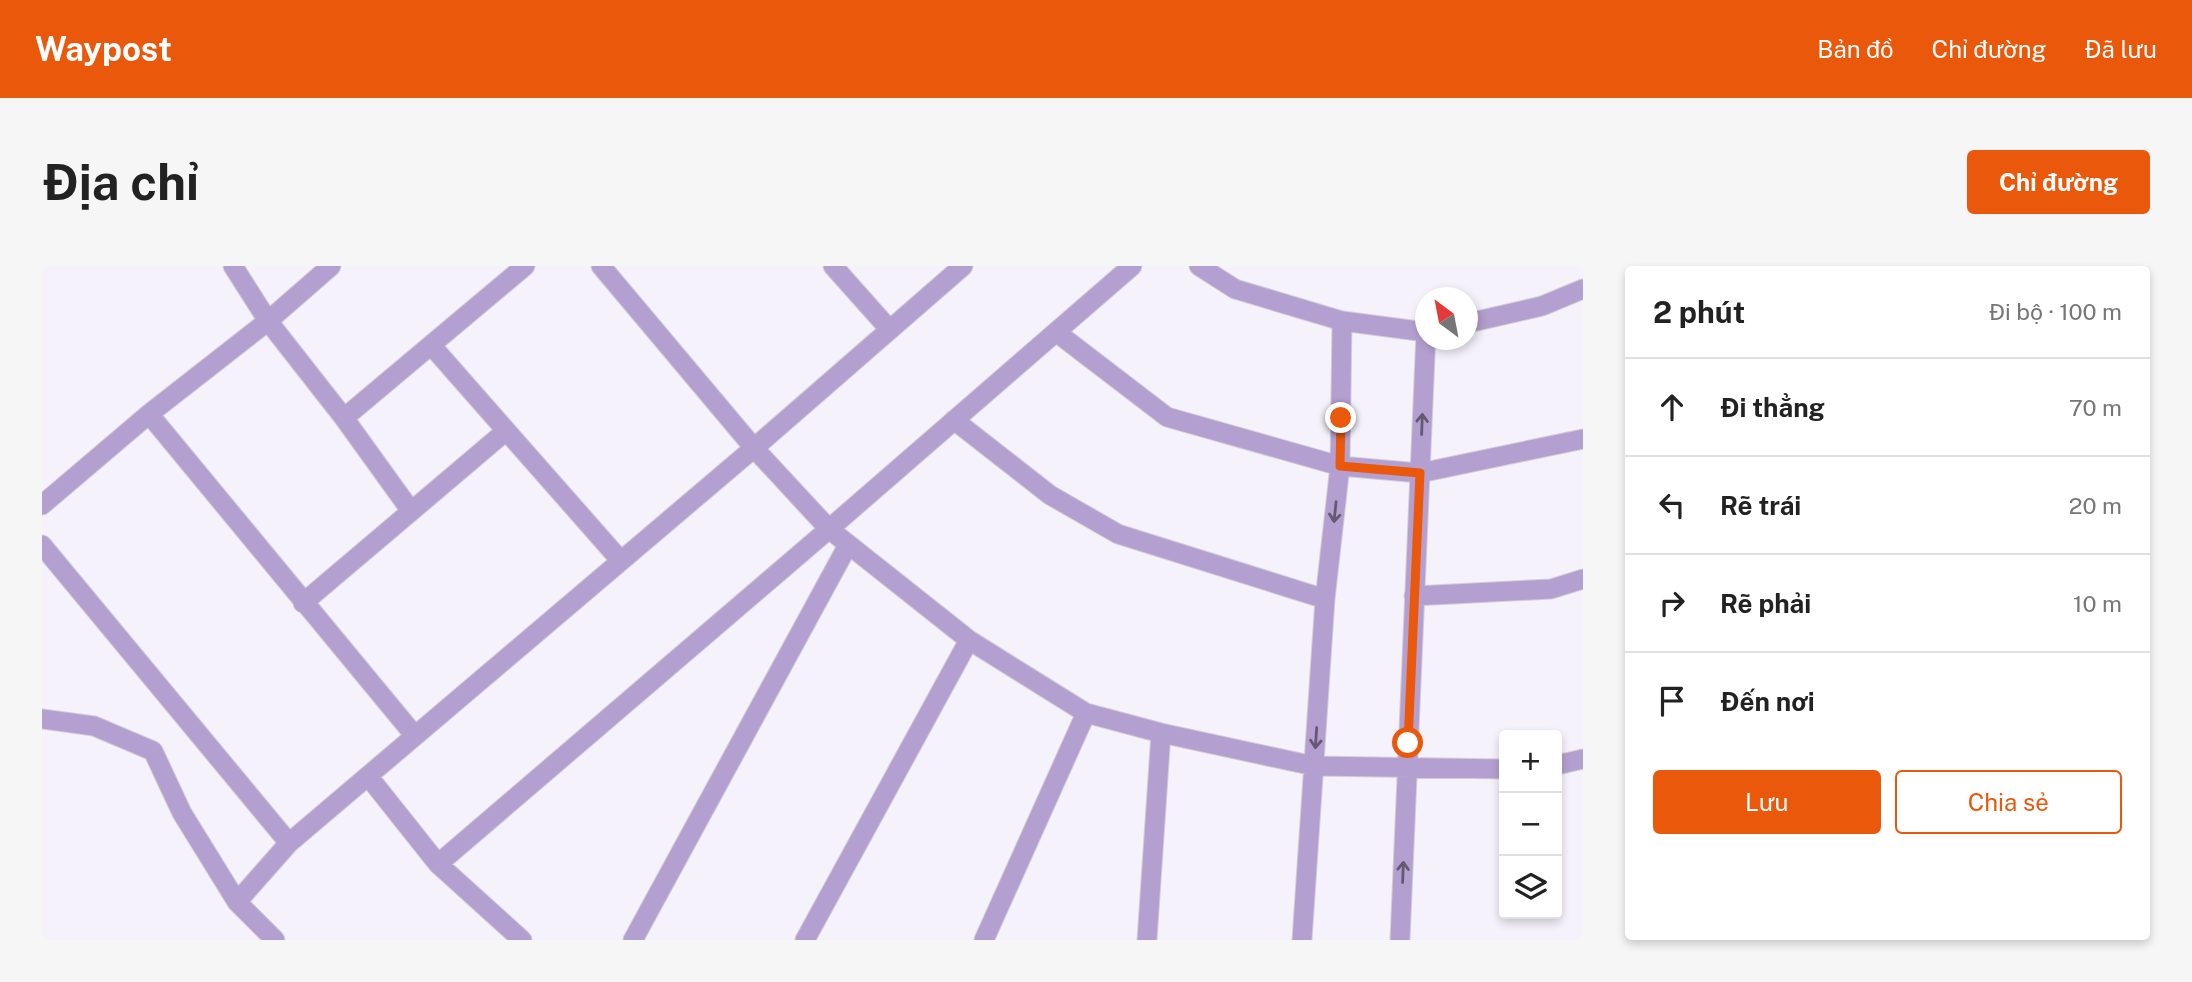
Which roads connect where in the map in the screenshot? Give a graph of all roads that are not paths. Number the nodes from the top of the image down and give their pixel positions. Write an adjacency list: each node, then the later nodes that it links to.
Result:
1 (233, 266): 10 (street)
2 (331, 266): 10 (street)
3 (525, 266): 16 (street)
4 (601, 266): 23 (street)
5 (833, 266): 13 (street)
6 (963, 266): 13 (street)
7 (1132, 266): 15 (street)
8 (1199, 266): 11 (street)
9 (1583, 289): 12 (street)
10 (268, 321): 18 (street); 19 (street)
11 (1342, 321): 14 (street); 24 (street)
12 (1478, 321)
13 (890, 330): 23 (street)
14 (1415, 331)
15 (1056, 332): 20 (street); 24 (street)
16 (431, 345): 19 (street); 21 (street)
17 (1425, 350): 25 (street, one-way to 17)
18 (149, 414): 26 (street); 35 (street)
19 (344, 418): 27 (street)
20 (954, 421): 28 (street); 34 (street)
21 (506, 430): 27 (street); 31 (street)
22 (1583, 439): 25 (street)
23 (754, 448): 28 (street); 31 (street)
24 (1340, 466): 25 (street); 34 (street, one-way to 34)
25 (1420, 473): 33 (street)
26 (42, 505)
27 (411, 511): 35 (street)
28 (829, 529): 30 (street); 48 (street)
29 (42, 545): 47 (street)
30 (848, 545): 36 (street); 52 (street)
31 (621, 561): 40 (street)
32 (1583, 579): 33 (street)
33 (1414, 596): 44 (street)
34 (1325, 599): 43 (street, one-way to 43)
35 (303, 603): 40 (street)
36 (969, 640): 37 (street); 53 (street)
37 (1086, 713): 39 (street); 54 (street)
38 (42, 719): 49 (street)
39 (1161, 733): 43 (street); 55 (street)
40 (415, 736): 46 (street)
41 (1583, 759): 42 (street)
42 (1562, 764)
43 (1314, 766): 44 (street); 56 (street)
44 (1407, 768): 45 (street); 57 (street, one-way to 44)
45 (1499, 769)
46 (368, 776): 47 (street); 48 (street)
47 (289, 843): 49 (street)
48 (438, 864): 51 (street)
49 (237, 902): 50 (street)
50 (275, 940)
51 (522, 940)
52 (633, 940)
53 (806, 940)
54 (984, 940)
55 (1147, 940)
56 (1302, 940)
57 (1400, 940)

